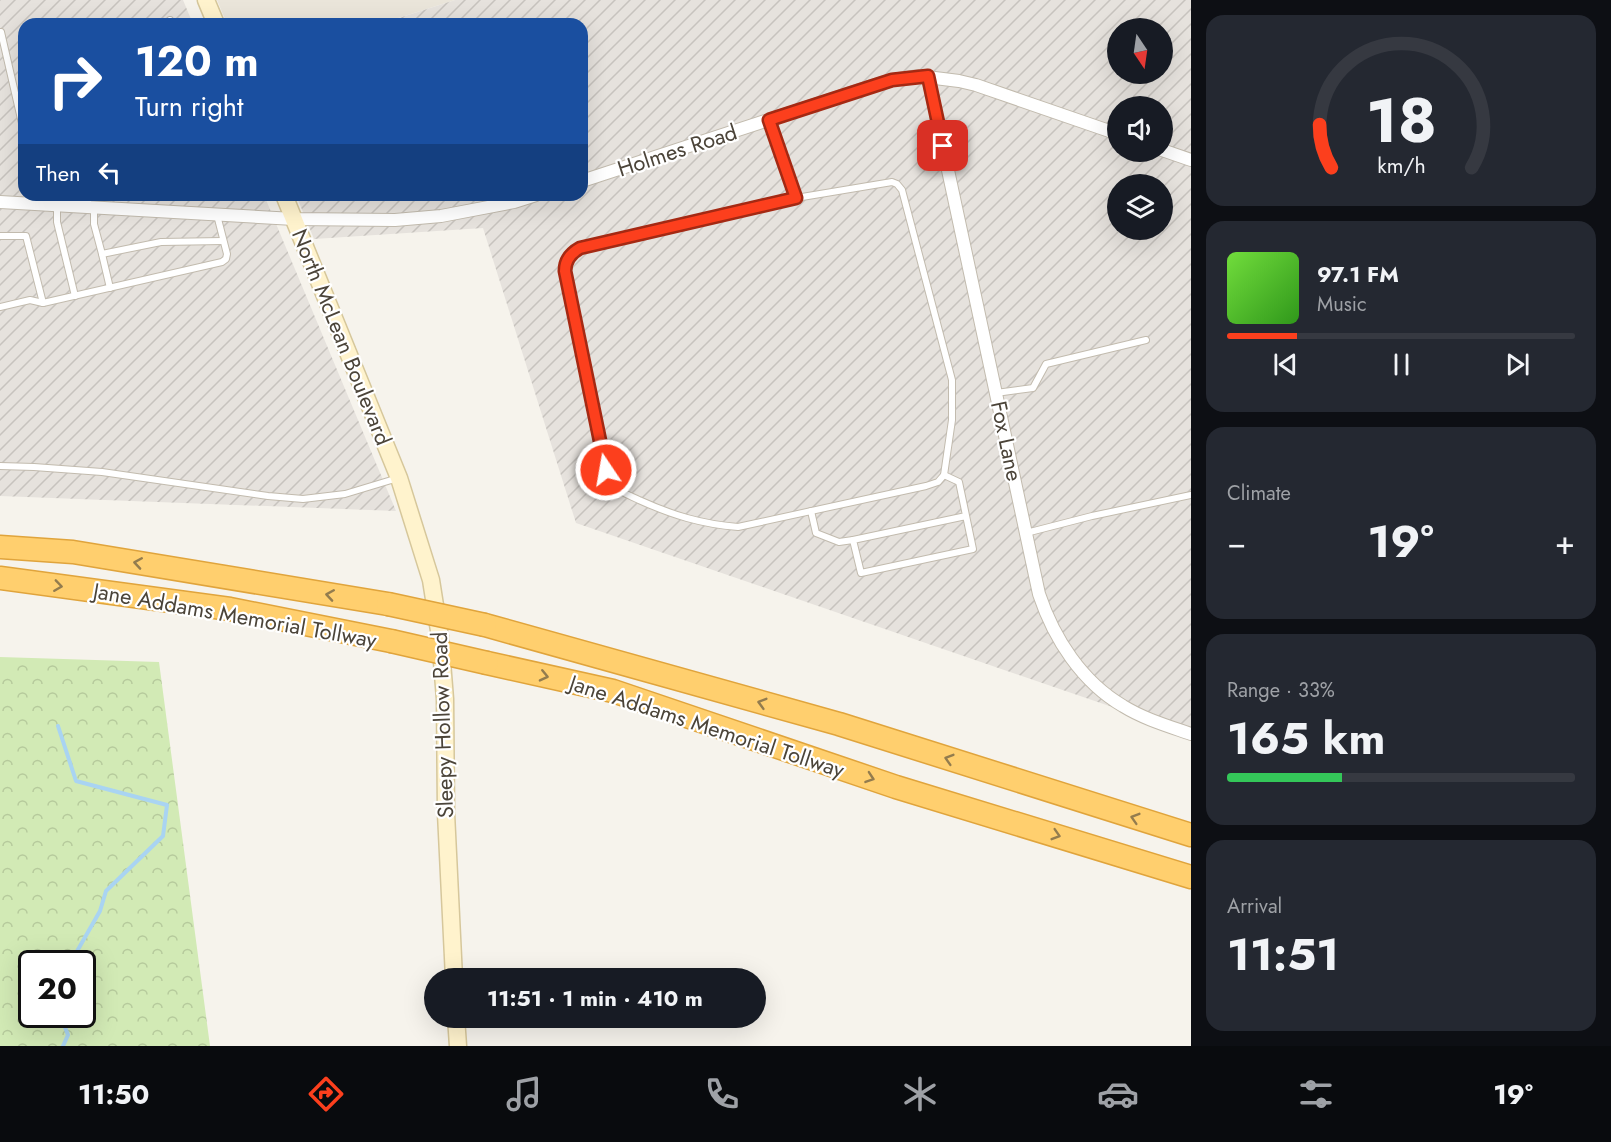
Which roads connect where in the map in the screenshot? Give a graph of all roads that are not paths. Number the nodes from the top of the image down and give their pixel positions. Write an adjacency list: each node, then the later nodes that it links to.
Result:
1 (205, 0): 2 (street)
2 (213, 18)
3 (1, 32): 5 (lane)
4 (928, 76): 6 (street, Holmes Road); 7 (street, Holmes Road); 29 (street, Fox Lane)
5 (18, 106)
6 (769, 120): 10 (street, Holmes Road); 11 (lane)
7 (1107, 130)
8 (1173, 154): 9 (street)
9 (1191, 160)
10 (588, 179)
11 (796, 198): 31 (lane); 34 (lane)
12 (20, 201): 16 (street)
13 (43, 201): 18 (street)
14 (287, 201): 20 (street, North McLean Boulevard)
15 (515, 201): 20 (street)
16 (0, 202)
17 (90, 203): 18 (street); 19 (street); 23 (lane)
18 (57, 205): 25 (lane)
19 (217, 214): 20 (street); 22 (lane)
20 (294, 219): 32 (street, North McLean Boulevard)
21 (0, 236): 26 (lane)
22 (223, 241): 23 (lane); 24 (lane)
23 (102, 254): 24 (lane)
24 (110, 288): 25 (lane)
25 (75, 296): 26 (lane)
26 (43, 303): 27 (lane)
27 (0, 308)
28 (1146, 340): 29 (lane)
29 (996, 393): 36 (street, Fox Lane)
30 (0, 466): 32 (lane)
31 (944, 475): 34 (lane); 35 (lane)
32 (399, 478): 43 (street, Sleepy Hollow Road)
33 (1191, 495): 36 (lane)
34 (811, 511): 37 (lane)
35 (966, 516): 37 (lane); 37 (lane)
36 (1026, 533): 40 (street, Fox Lane)
37 (853, 540)
38 (0, 547): 41 (highway, Jane Addams Memorial Tollway, one-way to 38, bridge)
39 (0, 578): 42 (highway, Jane Addams Memorial Tollway, one-way to 42, bridge)
40 (1191, 734)
41 (1191, 835)
42 (1191, 877)
43 (454, 968)
44 (457, 1028): 45 (street)
45 (458, 1046)

